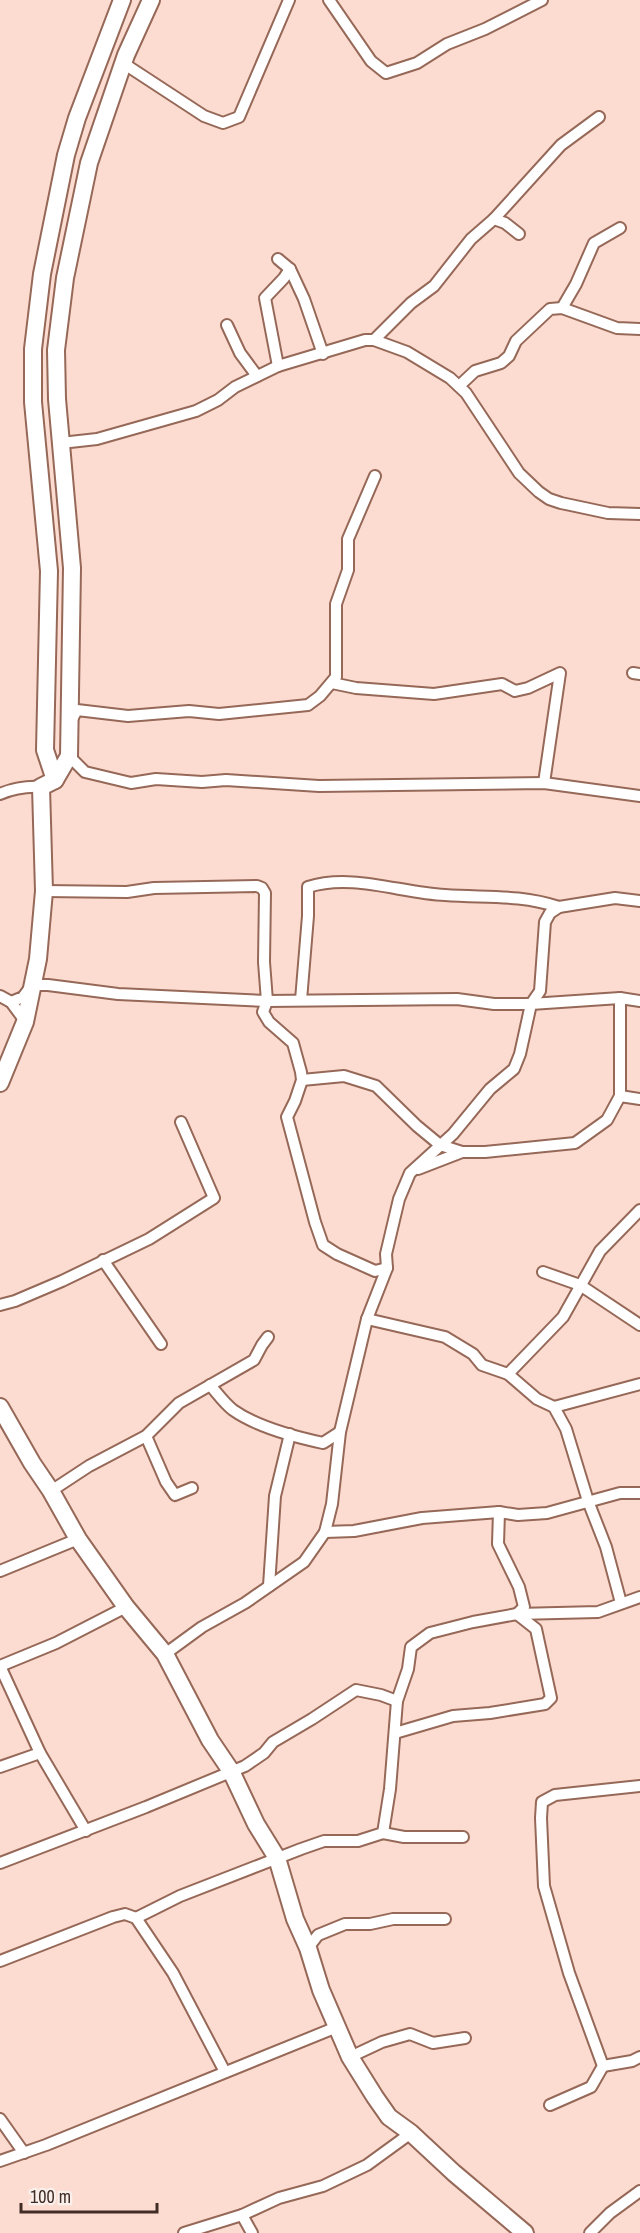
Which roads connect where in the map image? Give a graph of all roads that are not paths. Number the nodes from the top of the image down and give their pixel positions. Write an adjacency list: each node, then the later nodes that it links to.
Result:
1 (122, 0): 27 (main road)
2 (151, 0): 6 (main road)
3 (288, 0): 6 (street)
4 (328, 0): 5 (street)
5 (542, 0)
6 (123, 63): 21 (main road)
7 (599, 117): 8 (street)
8 (494, 219): 10 (street); 16 (street)
9 (620, 228): 13 (street)
10 (519, 234)
11 (278, 259): 12 (street)
12 (290, 269): 17 (street); 18 (street)
13 (562, 308): 15 (street); 20 (street)
14 (226, 325): 19 (street)
15 (640, 329)
16 (374, 340): 17 (street); 20 (street)
17 (322, 354): 18 (street)
18 (278, 366): 19 (street)
19 (254, 378): 21 (street)
20 (459, 386): 23 (street)
21 (61, 442): 25 (main road)
22 (375, 476): 24 (street)
23 (640, 514)
24 (332, 683): 25 (street); 28 (street)
25 (71, 721): 26 (main road)
26 (69, 756): 27 (main road); 28 (street)
27 (48, 783): 29 (street); 31 (main road)
28 (544, 783): 30 (street)
29 (0, 794)
30 (640, 796)
31 (44, 891): 34 (main road); 38 (street)
32 (640, 901): 33 (street)
33 (559, 907): 37 (street); 41 (street)
34 (32, 985): 38 (street); 40 (street); 42 (main road)
35 (0, 996): 40 (street)
36 (620, 998): 39 (street); 41 (street); 45 (street)
37 (301, 1000): 38 (street); 41 (street)
38 (267, 1001): 43 (street)
39 (640, 1001)
40 (11, 1002): 42 (street)
41 (531, 1004): 48 (street)
42 (25, 1022): 44 (main road)
43 (302, 1080): 48 (street); 53 (street)
44 (0, 1083)
45 (620, 1096): 46 (street); 49 (street)
46 (640, 1099)
47 (181, 1122): 52 (street)
48 (440, 1145): 49 (street); 50 (street)
49 (462, 1152): 50 (street)
50 (410, 1173): 53 (street)
51 (640, 1210): 55 (street)
52 (103, 1260): 56 (street); 60 (street)
53 (387, 1268): 57 (street)
54 (543, 1272): 55 (street)
55 (580, 1285): 58 (street); 61 (street)
56 (0, 1305)
57 (367, 1319): 61 (street); 66 (street)
58 (640, 1325)
59 (268, 1337): 63 (street)
60 (161, 1344)
61 (508, 1374): 65 (street)
62 (640, 1384): 65 (street)
63 (210, 1385): 67 (street); 68 (street)
64 (0, 1407): 70 (main road)
65 (554, 1407): 72 (street)
66 (340, 1432): 67 (street); 74 (street)
67 (290, 1434): 77 (street)
68 (146, 1437): 69 (street); 70 (street)
69 (192, 1488)
70 (51, 1491): 75 (main road)
71 (640, 1493): 72 (street)
72 (588, 1501): 73 (street); 79 (street)
73 (499, 1512): 74 (street); 81 (street)
74 (325, 1533): 77 (street)
75 (78, 1539): 76 (street); 80 (main road)
76 (0, 1571)
77 (269, 1586): 82 (street)
78 (640, 1597): 79 (street)
79 (621, 1603): 81 (street)
80 (126, 1607): 82 (main road); 83 (street)
81 (517, 1614): 84 (street); 85 (street)
82 (165, 1654): 88 (main road)
83 (0, 1666): 86 (street)
84 (397, 1701): 85 (street); 88 (street)
85 (394, 1732): 91 (street)
86 (39, 1753): 87 (street); 90 (street)
87 (0, 1767)
88 (231, 1771): 90 (street); 93 (main road)
89 (640, 1786): 103 (street)
90 (86, 1831): 94 (street)
91 (383, 1833): 92 (street); 93 (street)
92 (463, 1837)
93 (277, 1858): 95 (street); 97 (main road)
94 (0, 1863)
95 (136, 1918): 98 (street); 104 (street)
96 (445, 1919): 97 (street)
97 (308, 1948): 99 (main road)
98 (0, 1961)
99 (337, 2027): 102 (main road); 104 (street)
100 (465, 2038): 102 (street)
101 (640, 2056): 103 (street)
102 (350, 2057): 107 (main road)
103 (603, 2066): 105 (street)
104 (225, 2072): 108 (street)
105 (550, 2105)
106 (0, 2120): 108 (street)
107 (411, 2133): 111 (street); 114 (main road)
108 (24, 2153): 109 (street)
109 (0, 2161)
110 (640, 2191): 115 (street)
111 (242, 2215): 112 (street); 113 (street)
112 (184, 2233)
113 (252, 2233)
114 (525, 2233)
115 (590, 2233)

